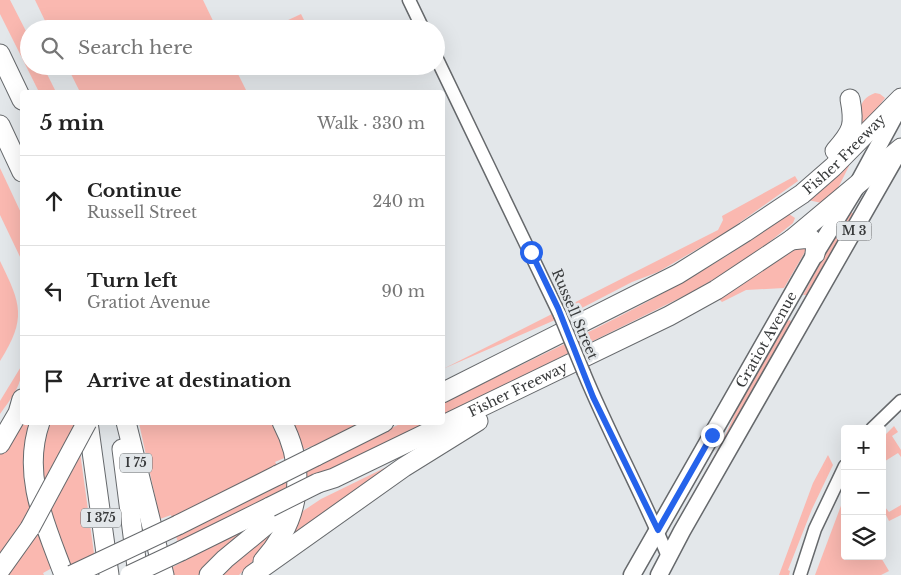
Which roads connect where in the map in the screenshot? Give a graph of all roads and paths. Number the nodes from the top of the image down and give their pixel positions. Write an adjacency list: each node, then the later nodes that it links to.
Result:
1 (409, 0): 2 (street)
2 (419, 20)
3 (0, 54): 5 (highway)
4 (445, 75): 36 (street, Russell Street, bridge)
5 (20, 96)
6 (850, 98): 13 (highway)
7 (901, 98): 13 (highway, Fisher Freeway)
8 (901, 104): 12 (main road, Gratiot Avenue / M 3)
9 (0, 125): 11 (highway)
10 (901, 148): 12 (highway, Fisher Freeway); 38 (main road, Gratiot Avenue / M 3)
11 (20, 168)
12 (855, 189): 14 (highway, Fisher Freeway); 15 (main road, Gratiot Avenue / M 3)
13 (745, 232): 16 (highway, Fisher Freeway)
14 (791, 240): 15 (highway); 18 (highway, Fisher Freeway)
15 (815, 254): 36 (main road, Gratiot Avenue / M 3)
16 (542, 342): 17 (highway); 19 (highway, Fisher Freeway)
17 (445, 378)
18 (528, 385): 35 (highway, Fisher Freeway); 48 (highway)
19 (445, 393)
20 (20, 401): 31 (highway)
21 (901, 402): 30 (street)
22 (20, 406): 32 (highway)
23 (39, 425): 40 (highway)
24 (85, 425): 39 (highway, bridge)
25 (87, 425): 33 (highway, I 375)
26 (119, 425): 45 (highway, I 375)
27 (127, 425): 46 (highway, I 75)
28 (283, 425): 48 (highway)
29 (378, 425): 41 (highway, bridge)
30 (876, 425)
31 (0, 430)
32 (0, 444)
33 (93, 461): 42 (highway, I 375); 43 (highway)
34 (843, 470): 52 (street)
35 (273, 512): 37 (highway); 47 (highway)
36 (659, 534): 38 (street, Russell Street); 49 (main road, Gratiot Avenue / M 3); 50 (main road)
37 (181, 551): 44 (highway, bridge); 45 (highway, bridge)
38 (669, 559): 51 (main road, Gratiot Avenue / M 3)
39 (0, 570)
40 (64, 575)
41 (72, 575)
42 (109, 575)
43 (118, 575)
44 (130, 575)
45 (138, 575)
46 (164, 575)
47 (210, 575)
48 (251, 575)
49 (632, 575)
50 (639, 575)
51 (659, 575)
52 (800, 575)

